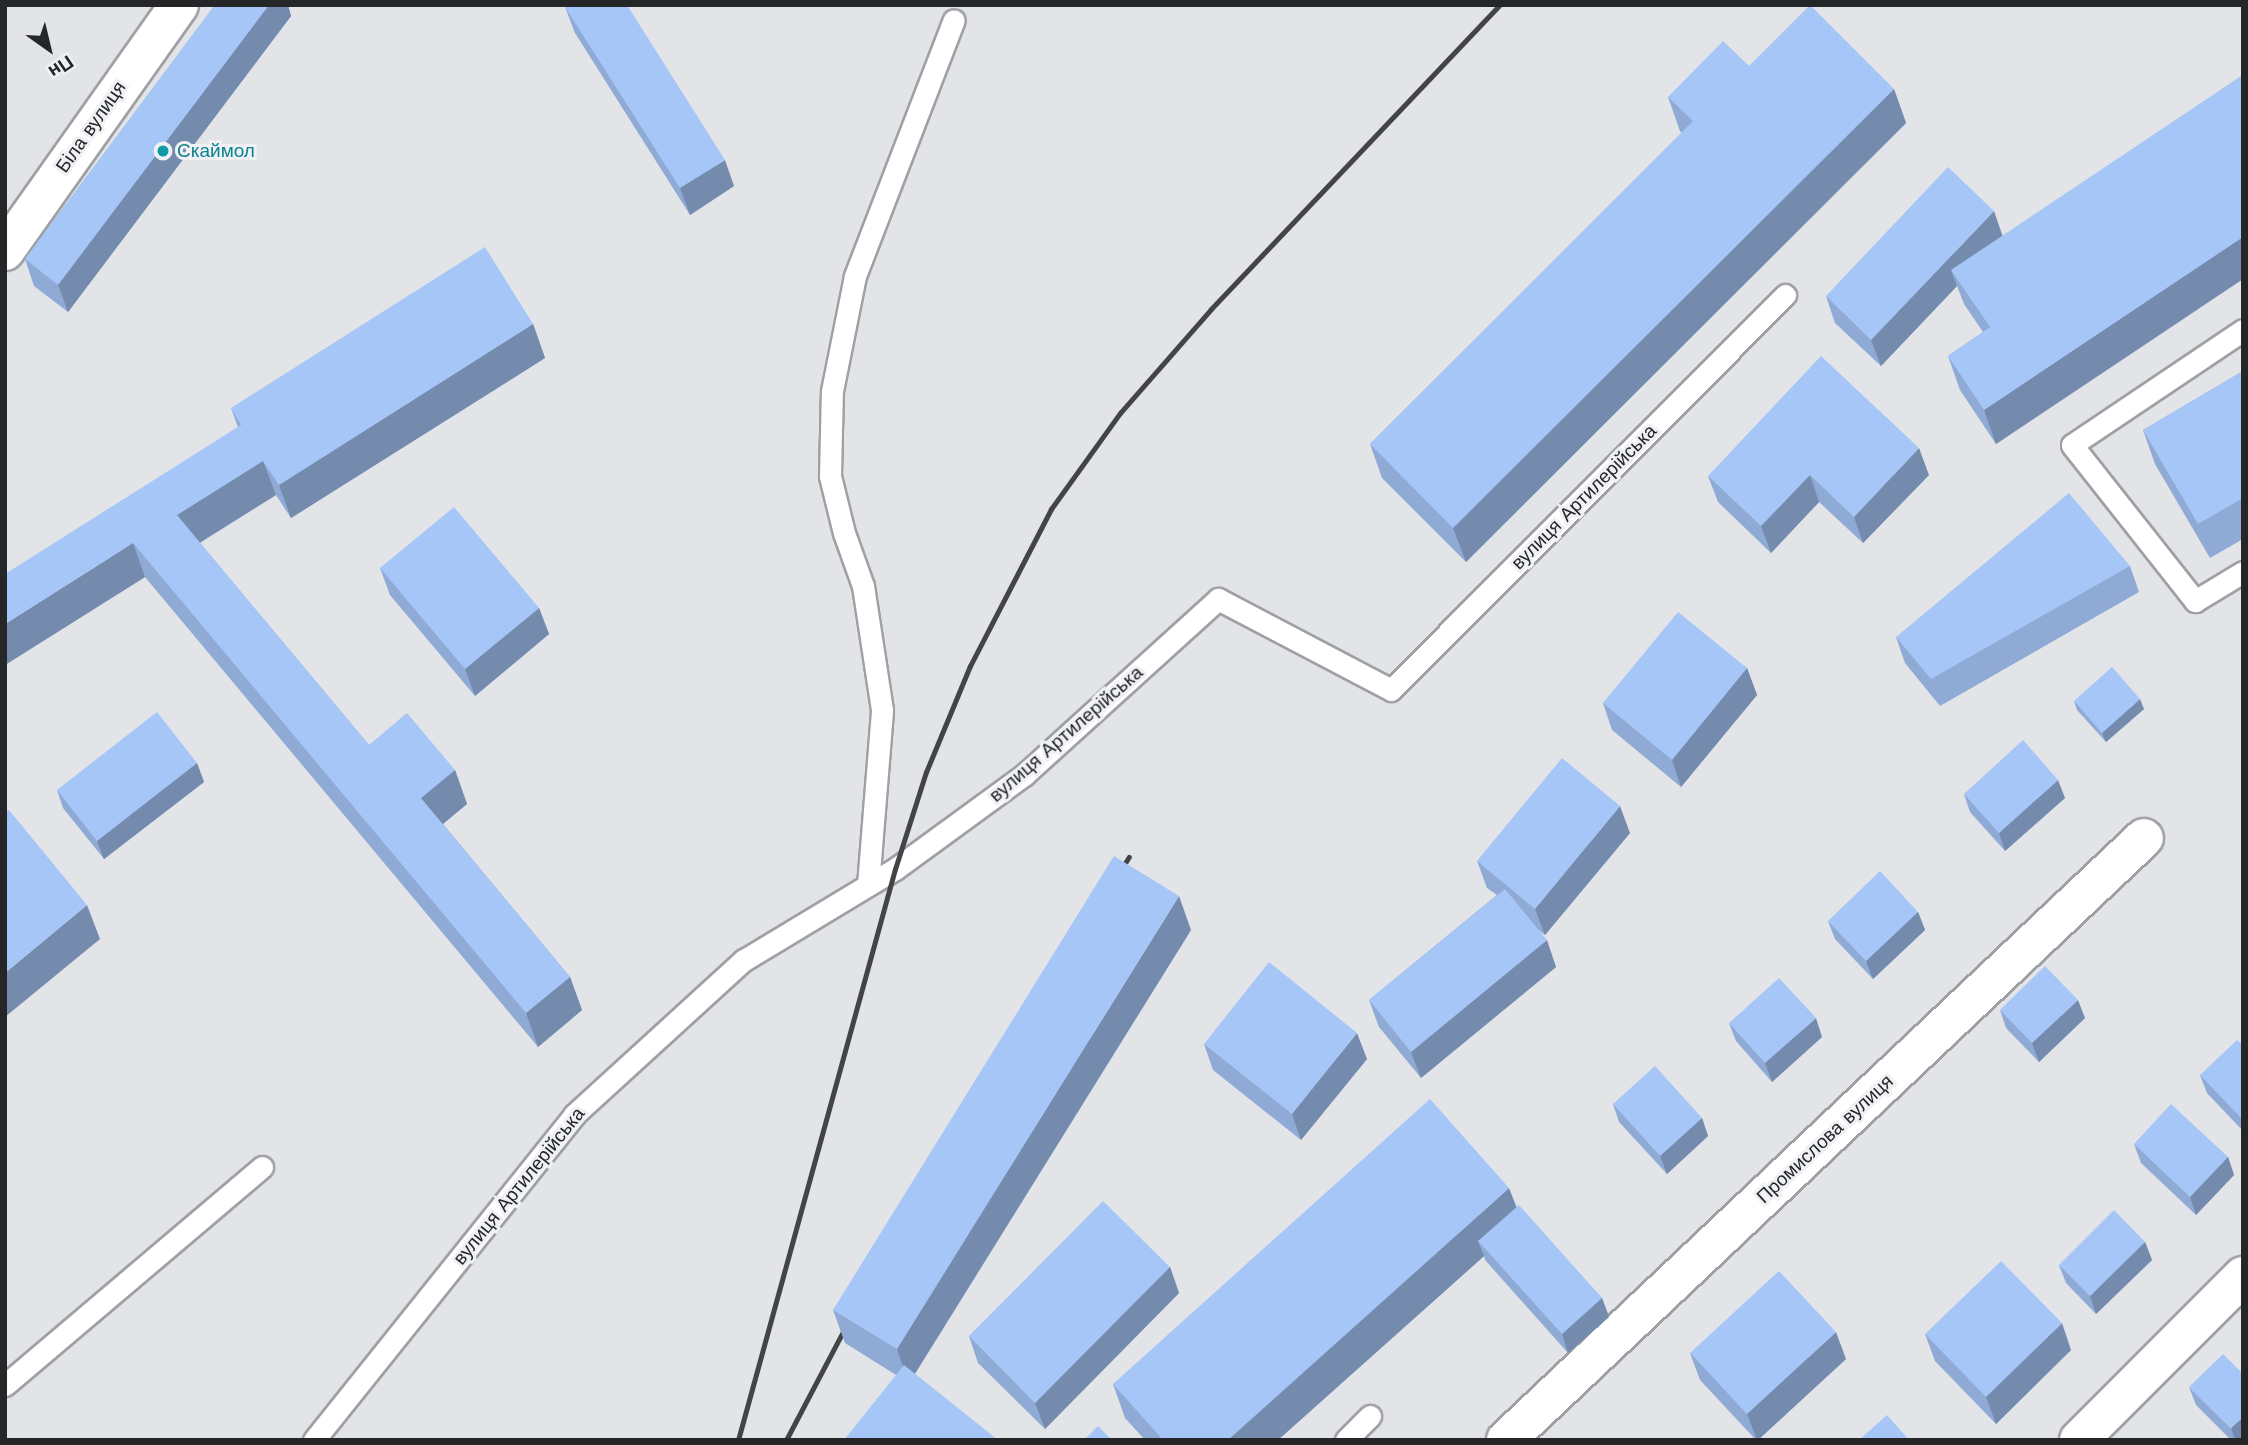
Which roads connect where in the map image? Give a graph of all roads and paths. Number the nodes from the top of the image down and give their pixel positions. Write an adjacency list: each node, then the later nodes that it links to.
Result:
1 (179, 5): 3 (street, Біла вулиця)
2 (954, 20): 8 (lane)
3 (5, 251)
4 (1785, 295): 8 (lane, вулиця Артилерійська)
5 (2243, 330): 6 (lane)
6 (2243, 572)
7 (2144, 838): 15 (street, Промислова вулиця)
8 (868, 885): 13 (lane, вулиця Артилерійська)
9 (262, 1167): 11 (lane)
10 (2243, 1276): 16 (street)
11 (5, 1385)
12 (1370, 1416): 14 (lane)
13 (314, 1440)
14 (1346, 1440)
15 (1506, 1440)
16 (2079, 1440)

